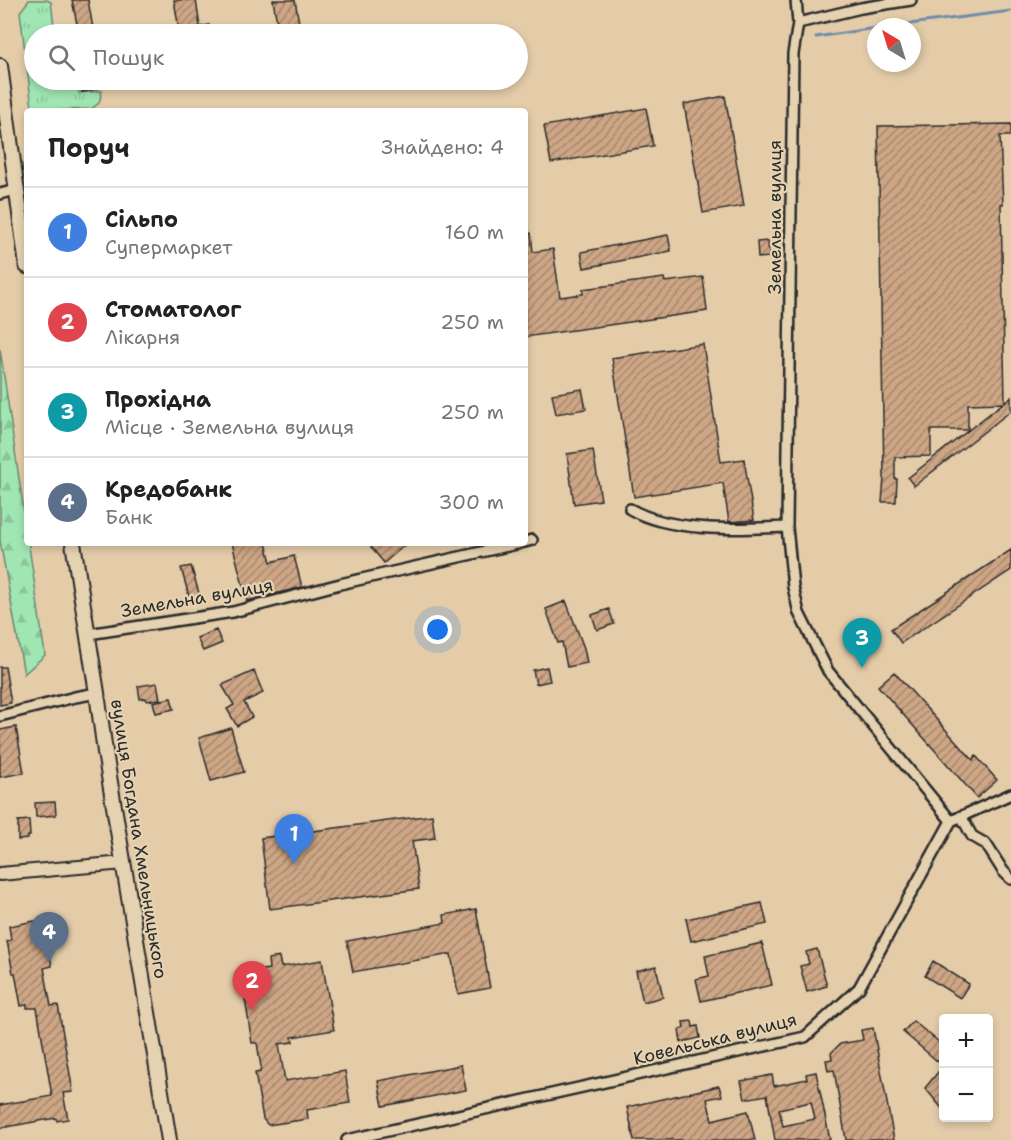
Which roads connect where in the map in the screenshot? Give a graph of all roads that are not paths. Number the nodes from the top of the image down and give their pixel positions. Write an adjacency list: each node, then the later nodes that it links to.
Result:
1 (796, 0): 3 (street, Земельна вулиця)
2 (912, 0): 3 (street)
3 (798, 23): 9 (street, Земельна вулиця)
4 (0, 66): 5 (main road)
5 (16, 190): 6 (street); 7 (main road)
6 (0, 194)
7 (24, 245)
8 (630, 509): 9 (street)
9 (787, 527): 17 (street, Земельна вулиця)
10 (73, 546): 12 (main road, вулиця Богдана Хмельницького)
11 (508, 546): 12 (street, Земельна вулиця)
12 (88, 634): 13 (main road, вулиця Богдана Хмельницького)
13 (98, 693): 14 (street); 18 (main road, вулиця Богдана Хмельницького)
14 (0, 716)
15 (1011, 794): 16 (street)
16 (961, 816): 17 (street); 20 (street)
17 (951, 821): 22 (street, Ковельська вулиця)
18 (124, 863): 19 (main road); 21 (main road, вулиця Богдана Хмельницького)
19 (0, 874)
20 (1011, 879)
21 (169, 1140)
22 (347, 1140)

